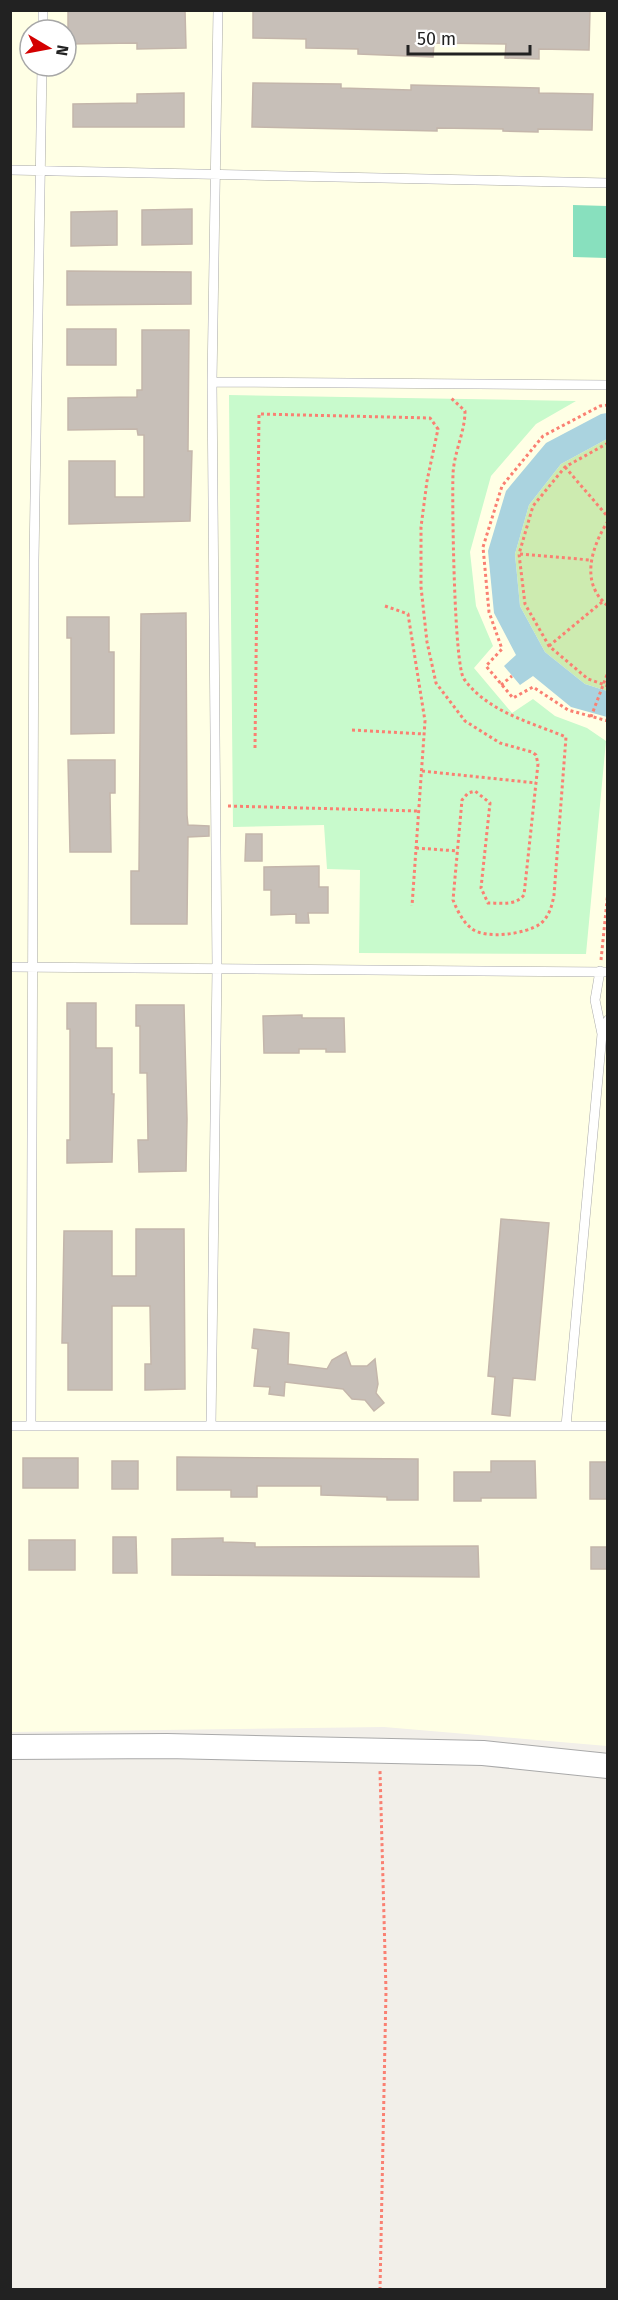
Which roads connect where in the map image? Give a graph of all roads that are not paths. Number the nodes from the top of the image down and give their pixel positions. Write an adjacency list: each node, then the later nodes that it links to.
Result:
1 (218, 10): 5 (lane)
2 (42, 78): 4 (lane)
3 (10, 170): 4 (lane)
4 (41, 171): 5 (lane); 10 (lane)
5 (216, 175): 6 (lane); 7 (lane)
6 (608, 183)
7 (212, 382): 8 (lane); 11 (lane)
8 (608, 385)
9 (10, 967): 10 (lane)
10 (32, 967): 11 (lane); 16 (lane)
11 (217, 968): 12 (lane); 17 (lane)
12 (604, 971): 14 (lane)
13 (608, 1020): 14 (lane)
14 (602, 1034): 18 (lane)
15 (10, 1426): 16 (lane)
16 (31, 1426): 17 (lane)
17 (211, 1426): 18 (lane)
18 (566, 1426): 19 (lane)
19 (608, 1426)
20 (10, 1747): 21 (street)
21 (608, 1766)

